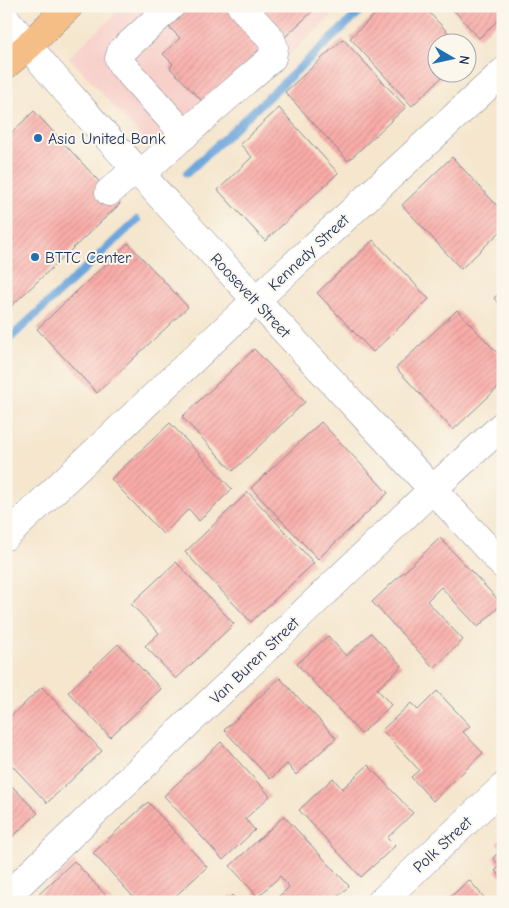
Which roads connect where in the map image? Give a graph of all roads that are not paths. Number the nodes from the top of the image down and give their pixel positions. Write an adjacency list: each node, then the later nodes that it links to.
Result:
1 (69, 6): 5 (main road)
2 (171, 6): 8 (street)
3 (241, 6): 8 (street)
4 (6, 19): 5 (street, Roosevelt Street)
5 (28, 46): 6 (main road); 9 (street, Roosevelt Street)
6 (6, 65)
7 (503, 72): 11 (street, Kennedy Street)
8 (185, 135): 9 (street)
9 (139, 172): 10 (street); 11 (street, Roosevelt Street)
10 (109, 192)
11 (256, 300): 13 (street, Roosevelt Street); 14 (street, Kennedy Street)
12 (503, 425): 13 (street, Van Buren Street)
13 (433, 489): 15 (street, Roosevelt Street); 17 (street, Van Buren Street)
14 (6, 536)
15 (503, 565)
16 (503, 787): 18 (street, Polk Street)
17 (6, 897)
18 (381, 902)

